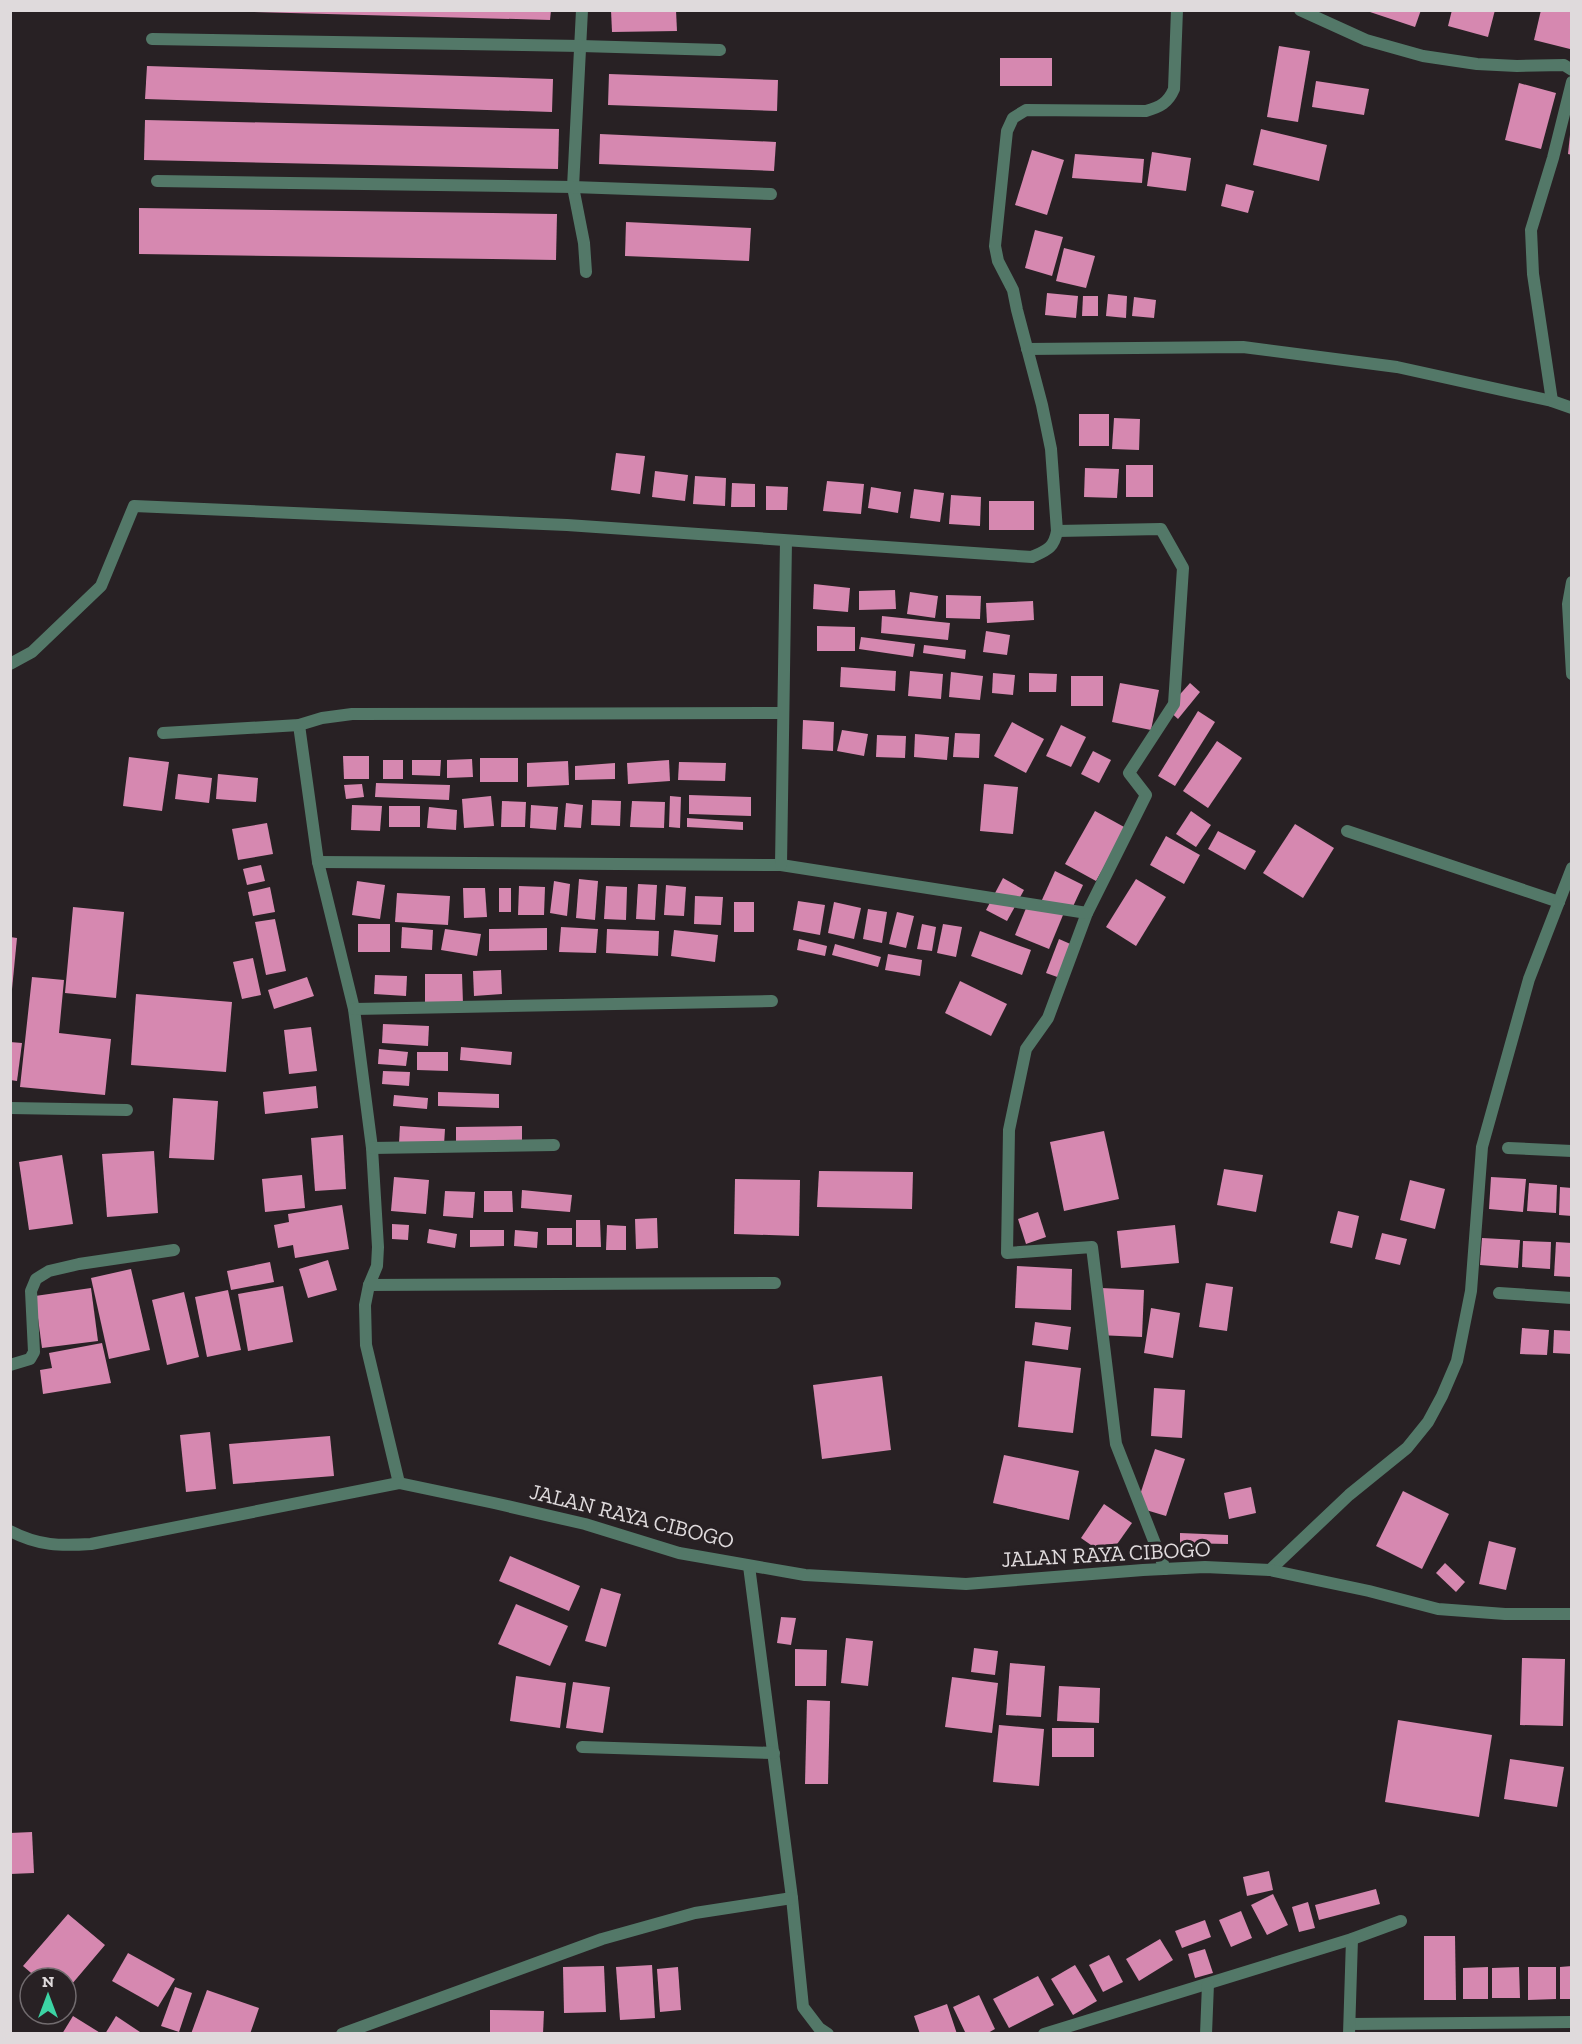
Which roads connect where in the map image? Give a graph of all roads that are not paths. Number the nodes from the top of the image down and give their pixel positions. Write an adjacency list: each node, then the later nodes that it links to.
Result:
1 (582, 10): 5 (street)
2 (1177, 10): 13 (street)
3 (1300, 10): 7 (street)
4 (152, 39): 5 (street)
5 (581, 46): 6 (street); 10 (street)
6 (720, 50)
7 (1572, 70)
8 (1572, 82): 14 (street)
9 (157, 181): 10 (street)
10 (573, 187): 11 (street); 12 (street)
11 (771, 194)
12 (586, 272)
13 (1028, 349): 14 (street); 16 (street)
14 (1552, 401): 15 (street)
15 (1572, 408)
16 (1057, 531): 17 (street); 29 (street)
17 (786, 541): 19 (street); 21 (street)
18 (1572, 582): 20 (street)
19 (10, 664)
20 (1572, 674)
21 (783, 713): 22 (street); 26 (street)
22 (299, 725): 23 (street); 25 (street)
23 (163, 733)
24 (1347, 831): 28 (street)
25 (318, 862): 26 (street); 31 (street)
26 (781, 865): 29 (street)
27 (1572, 868): 28 (street)
28 (1559, 902): 48 (street)
29 (1087, 913): 47 (street)
30 (772, 1001): 31 (street)
31 (354, 1009): 35 (street)
32 (10, 1108): 33 (street)
33 (127, 1110)
34 (554, 1144): 35 (street)
35 (372, 1148): 40 (street)
36 (1508, 1148): 37 (street)
37 (1572, 1151)
38 (174, 1250): 43 (street)
39 (775, 1283): 40 (street)
40 (369, 1285): 44 (street)
41 (1499, 1293): 42 (street)
42 (1572, 1298)
43 (10, 1365)
44 (399, 1483): 45 (street, JALAN RAYA CIBOGO); 46 (street, JALAN RAYA CIBOGO)
45 (10, 1531)
46 (749, 1566): 47 (street, JALAN RAYA CIBOGO); 51 (street)
47 (1165, 1569): 48 (street, JALAN RAYA CIBOGO)
48 (1270, 1570): 49 (street, JALAN RAYA CIBOGO)
49 (1572, 1614)
50 (582, 1747): 51 (street)
51 (774, 1752): 52 (street)
52 (792, 1898): 59 (street); 60 (street)
53 (1401, 1921): 54 (street)
54 (1352, 1939): 55 (street); 57 (street)
55 (1208, 1984): 58 (street); 62 (street)
56 (1572, 2022): 57 (street)
57 (1350, 2029)
58 (1062, 2031): 61 (street)
59 (342, 2034)
60 (828, 2034)
61 (1044, 2034)
62 (1206, 2034)

